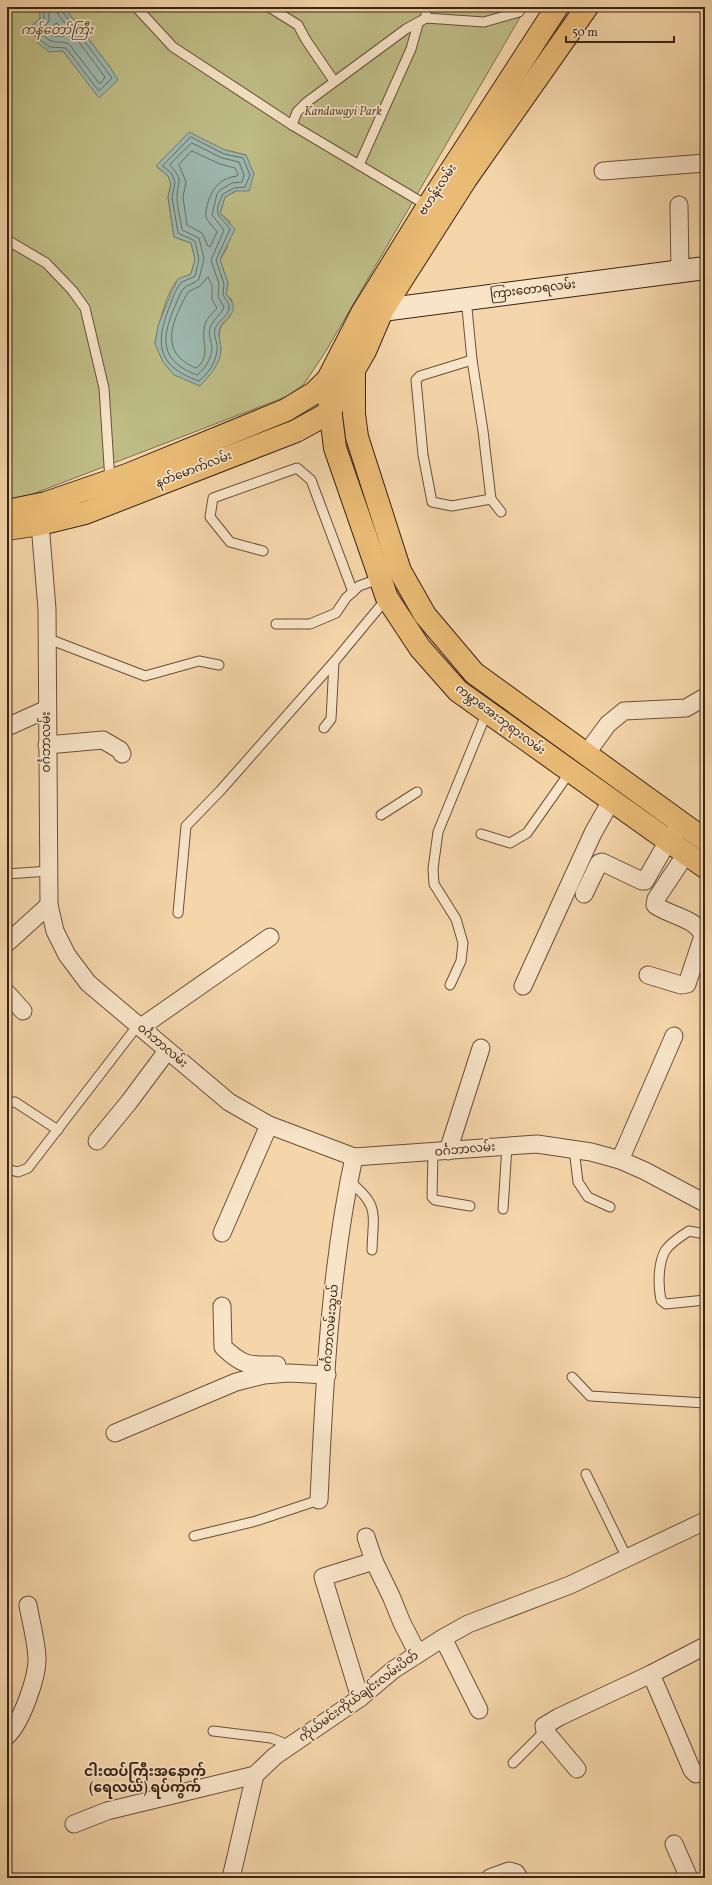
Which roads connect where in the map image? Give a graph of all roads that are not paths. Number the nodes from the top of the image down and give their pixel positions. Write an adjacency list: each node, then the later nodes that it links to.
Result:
1 (136, 7): 10 (lane)
2 (269, 7): 9 (lane)
3 (426, 7): 7 (lane)
4 (521, 7): 7 (lane)
5 (557, 7): 15 (main road, ဗဟန်းလမ်း)
6 (587, 7): 20 (main road, ဗဟန်းလမ်း)
7 (426, 18): 8 (lane)
8 (418, 24): 9 (lane); 12 (lane)
9 (334, 81): 10 (lane)
10 (292, 125): 12 (lane)
11 (705, 163): 13 (street)
12 (359, 165): 15 (lane)
13 (602, 171)
14 (679, 205): 18 (street)
15 (428, 206): 21 (main road, ဗဟန်းလမ်း)
16 (7, 240): 30 (lane)
17 (705, 268): 18 (main road, ကြားတောရလမ်း)
18 (680, 272): 19 (main road, ကြားတောရလမ်း)
19 (466, 298): 20 (main road, ကြားတောရလမ်း); 22 (lane)
20 (383, 309): 21 (main road, ကြားတောရလမ်း); 23 (main road, ဗဟန်းလမ်း)
21 (362, 312): 24 (main road, ဗဟန်းလမ်း)
22 (472, 360): 31 (lane); 31 (lane)
23 (354, 369): 26 (main road); 28 (main road, ကမ္ဘာအေးဘုရားလမ်း)
24 (328, 379): 25 (main road, နတ်မောက်လမ်း); 26 (main road, ကမ္ဘာအေးဘုရားလမ်း)
25 (286, 410): 26 (main road); 30 (main road, နတ်မောက်လမ်း)
26 (329, 413): 27 (main road, နတ်မောက်လမ်း); 28 (main road); 29 (main road, ကမ္ဘာအေးဘုရားလမ်း)
27 (296, 431): 29 (main road); 35 (main road, နတ်မောက်လမ်း)
28 (358, 437): 44 (main road, ကမ္ဘာအေးဘုရားလမ်း)
29 (335, 448): 38 (main road, ကမ္ဘာအေးဘုရားလမ်း)
30 (110, 481): 32 (main road, နတ်မောက်လမ်း)
31 (491, 499): 34 (lane)
32 (46, 503): 33 (main road, နတ်မောက်လမ်း); 35 (street, ဝင်္ဂဘာလမ်း)
33 (7, 511)
34 (501, 512)
35 (40, 524): 36 (main road, နတ်မောက်လမ်း); 41 (street, ဝင်္ဂဘာလမ်း)
36 (7, 528)
37 (263, 551): 39 (lane)
38 (384, 588): 39 (lane); 42 (lane); 45 (main road, ကမ္ဘာအေးဘုရားလမ်း)
39 (353, 592): 40 (lane)
40 (276, 624)
41 (46, 638): 43 (lane); 47 (street, ဝင်္ဂဘာလမ်း)
42 (334, 662): 50 (lane); 68 (lane)
43 (219, 665)
44 (474, 673): 45 (lane); 53 (main road, ကမ္ဘာအေးဘုရားလမ်း)
45 (458, 691): 48 (main road, ကမ္ဘာအေးဘုရားလမ်း)
46 (705, 697): 53 (street)
47 (47, 709): 49 (street); 51 (street, ဝင်္ဂဘာလမ်း)
48 (487, 712): 54 (main road, ကမ္ဘာအေးဘုရားလမ်း); 72 (lane)
49 (7, 727)
50 (324, 728)
51 (47, 745): 52 (street); 64 (street, ဝင်္ဂဘာလမ်း)
52 (122, 754)
53 (586, 754): 58 (main road, ကမ္ဘာအေးဘုရားလမ်း)
54 (570, 772): 56 (main road, ကမ္ဘာအေးဘုရားလမ်း); 59 (lane)
55 (417, 792): 57 (lane)
56 (611, 800): 61 (main road, ကမ္ဘာအေးဘုရားလမ်း); 73 (street)
57 (381, 815)
58 (682, 823): 60 (main road, ကမ္ဘာအေးဘုရားလမ်း); 61 (street)
59 (481, 834)
60 (705, 840)
61 (668, 842): 62 (main road, ကမ္ဘာအေးဘုရားလမ်း); 66 (street)
62 (686, 854): 63 (main road, ကမ္ဘာအေးဘုရားလမ်း); 71 (street)
63 (705, 867)
64 (49, 871): 65 (lane); 67 (street, ဝင်္ဂဘာလမ်း)
65 (7, 874)
66 (584, 894)
67 (49, 905): 70 (street); 76 (street, ဝင်္ဂဘာလမ်း)
68 (178, 913)
69 (270, 937): 76 (street)
70 (7, 943)
71 (648, 975)
72 (450, 985)
73 (523, 986)
74 (7, 992): 75 (street)
75 (23, 1011)
76 (139, 1026): 79 (street, ဝင်္ဂဘာလမ်း); 82 (lane)
77 (674, 1036): 88 (street)
78 (481, 1048): 86 (street)
79 (167, 1051): 81 (street, ဝင်္ဂဘာလမ်း); 83 (street)
80 (7, 1103): 82 (lane)
81 (269, 1125): 87 (street, ဝင်္ဂဘာလမ်း); 95 (street)
82 (58, 1130): 89 (lane)
83 (97, 1141)
84 (507, 1146): 85 (street, ဝင်္ဂဘာလမ်း); 86 (street, ဝင်္ဂဘာလမ်း); 94 (lane)
85 (574, 1149): 88 (street, ဝင်္ဂဘာလမ်း); 93 (lane)
86 (441, 1152): 87 (street, ဝင်္ဂဘာလမ်း); 92 (lane)
87 (354, 1158): 90 (street, ဝင်္ဂဘာလမ်းသွယ်)
88 (620, 1160): 91 (street, ဝင်္ဂဘာလမ်း)
89 (7, 1169)
90 (349, 1181): 97 (lane); 100 (street, ဝင်္ဂဘာလမ်းသွယ်)
91 (705, 1203)
92 (470, 1206)
93 (610, 1207)
94 (503, 1210)
95 (222, 1233)
96 (705, 1234): 98 (lane)
97 (372, 1250)
98 (705, 1300)
99 (222, 1306): 100 (street)
100 (327, 1369): 103 (street); 105 (street, ဝင်္ဂဘာလမ်းသွယ်)
101 (572, 1377): 102 (lane)
102 (705, 1403)
103 (114, 1433)
104 (586, 1474): 109 (lane)
105 (319, 1500): 107 (lane)
106 (705, 1520): 109 (street, ကိုယ်မင်းကိုယ်ချင်းလမ်းပိတ်)
107 (194, 1536)
108 (366, 1537): 110 (street)
109 (627, 1558): 112 (street, ကိုယ်မင်းကိုယ်ချင်းလမ်းပိတ်)
110 (374, 1561): 114 (street); 116 (street)
111 (28, 1605): 120 (street)
112 (443, 1638): 114 (street, ကိုယ်မင်းကိုယ်ချင်းလမ်းပိတ်); 117 (street)
113 (705, 1646): 115 (street)
114 (418, 1654): 116 (street, ကိုယ်မင်းကိုယ်ချင်းလမ်းပိတ်)
115 (651, 1674): 119 (street); 124 (street)
116 (360, 1698): 121 (street, ကိုယ်မင်းကိုယ်ချင်းလမ်းပိတ်)
117 (479, 1710)
118 (213, 1731): 121 (lane)
119 (545, 1731): 122 (lane); 123 (street)
120 (7, 1736)
121 (291, 1746): 125 (street, ကိုယ်မင်းကိုယ်ချင်းလမ်းပိတ်)
122 (513, 1764)
123 (577, 1769)
124 (696, 1774)
125 (256, 1775): 126 (street); 128 (street)
126 (74, 1824)
127 (674, 1844): 131 (street)
128 (230, 1878)
129 (490, 1878): 130 (street)
130 (519, 1878)
131 (689, 1878)

